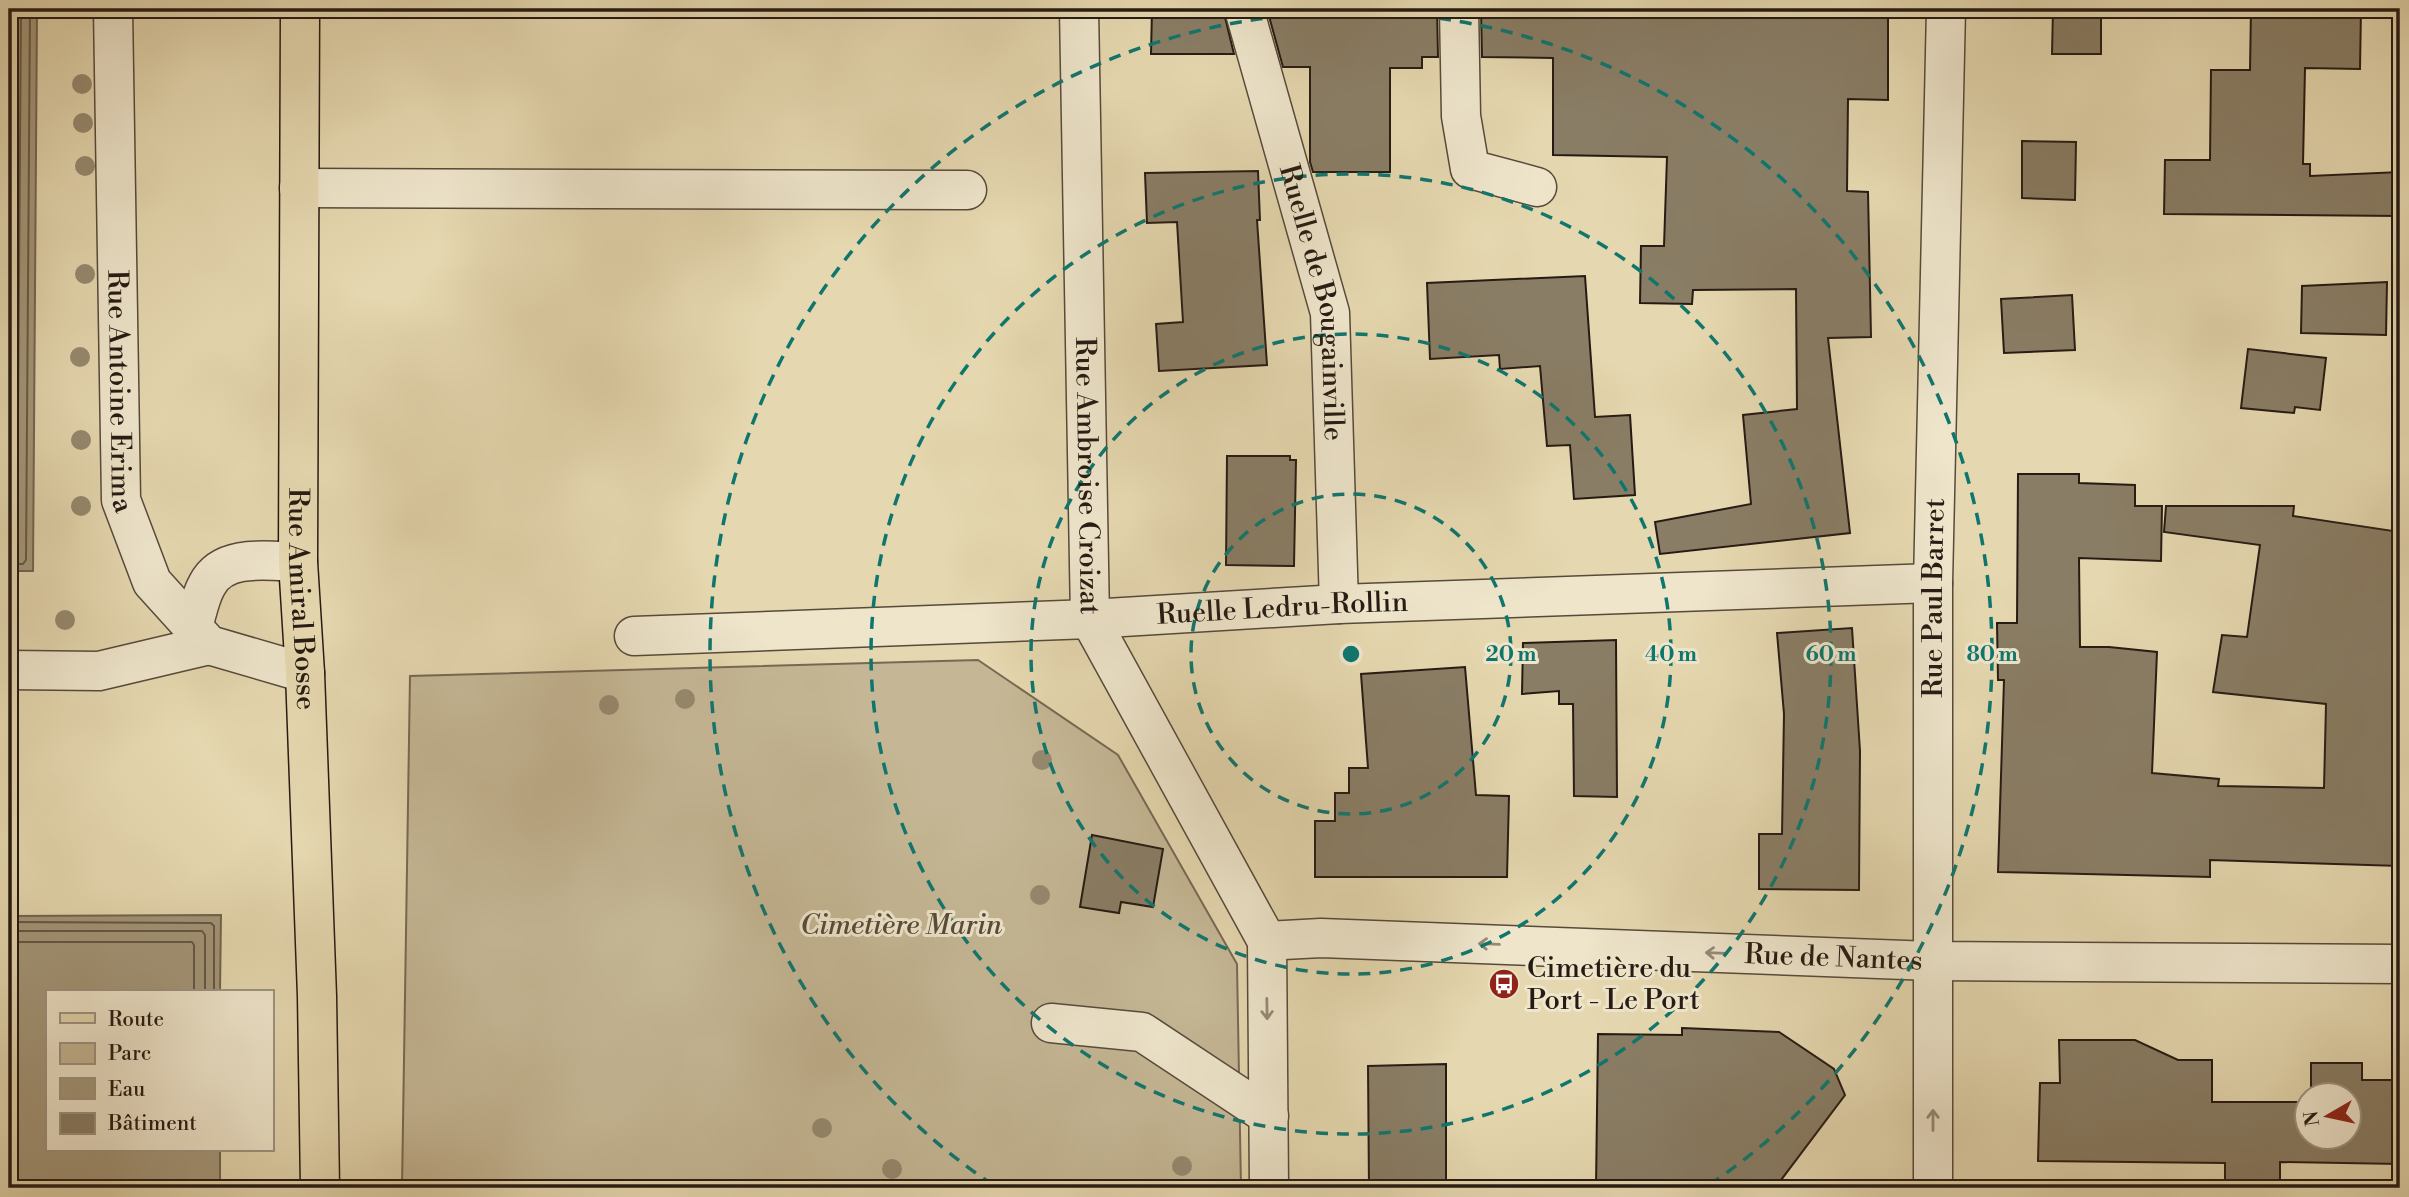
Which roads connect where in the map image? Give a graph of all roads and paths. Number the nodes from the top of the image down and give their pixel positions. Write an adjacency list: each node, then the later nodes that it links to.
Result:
1 (113, 9): 14 (street, Rue Antoine Erima)
2 (300, 9): 8 (main road, Rue Amiral Bosse)
3 (1079, 9): 13 (street, Rue Ambroise Croizat)
4 (1244, 9): 12 (street, Ruelle de Bougainville)
5 (1459, 9): 7 (street)
6 (1946, 9): 11 (street, Rue Paul Barret)
7 (1537, 187)
8 (299, 188): 9 (street); 10 (main road, Rue Amiral Bosse)
9 (967, 190)
10 (298, 562): 14 (street); 17 (main road, Rue Amiral Bosse)
11 (1933, 583): 12 (street, Ruelle Ledru-Rollin); 19 (street, Rue Paul Barret)
12 (1339, 604): 13 (street, Ruelle Ledru-Rollin)
13 (1090, 619): 15 (street, Ruelle Ledru-Rollin); 18 (street, Rue Ambroise Croizat)
14 (201, 636): 16 (street); 17 (street)
15 (634, 636)
16 (9, 670)
17 (305, 673): 23 (main road, Rue Amiral Bosse)
18 (1267, 941): 19 (street, Rue de Nantes, one-way to 18); 22 (street, one-way to 22)
19 (1931, 961): 20 (street, Rue de Nantes); 25 (street, Rue Paul Barret, one-way to 19)
20 (2400, 964)
21 (1051, 1023): 22 (street)
22 (1269, 1116): 24 (street)
23 (320, 1188)
24 (1269, 1188)
25 (1933, 1188)

